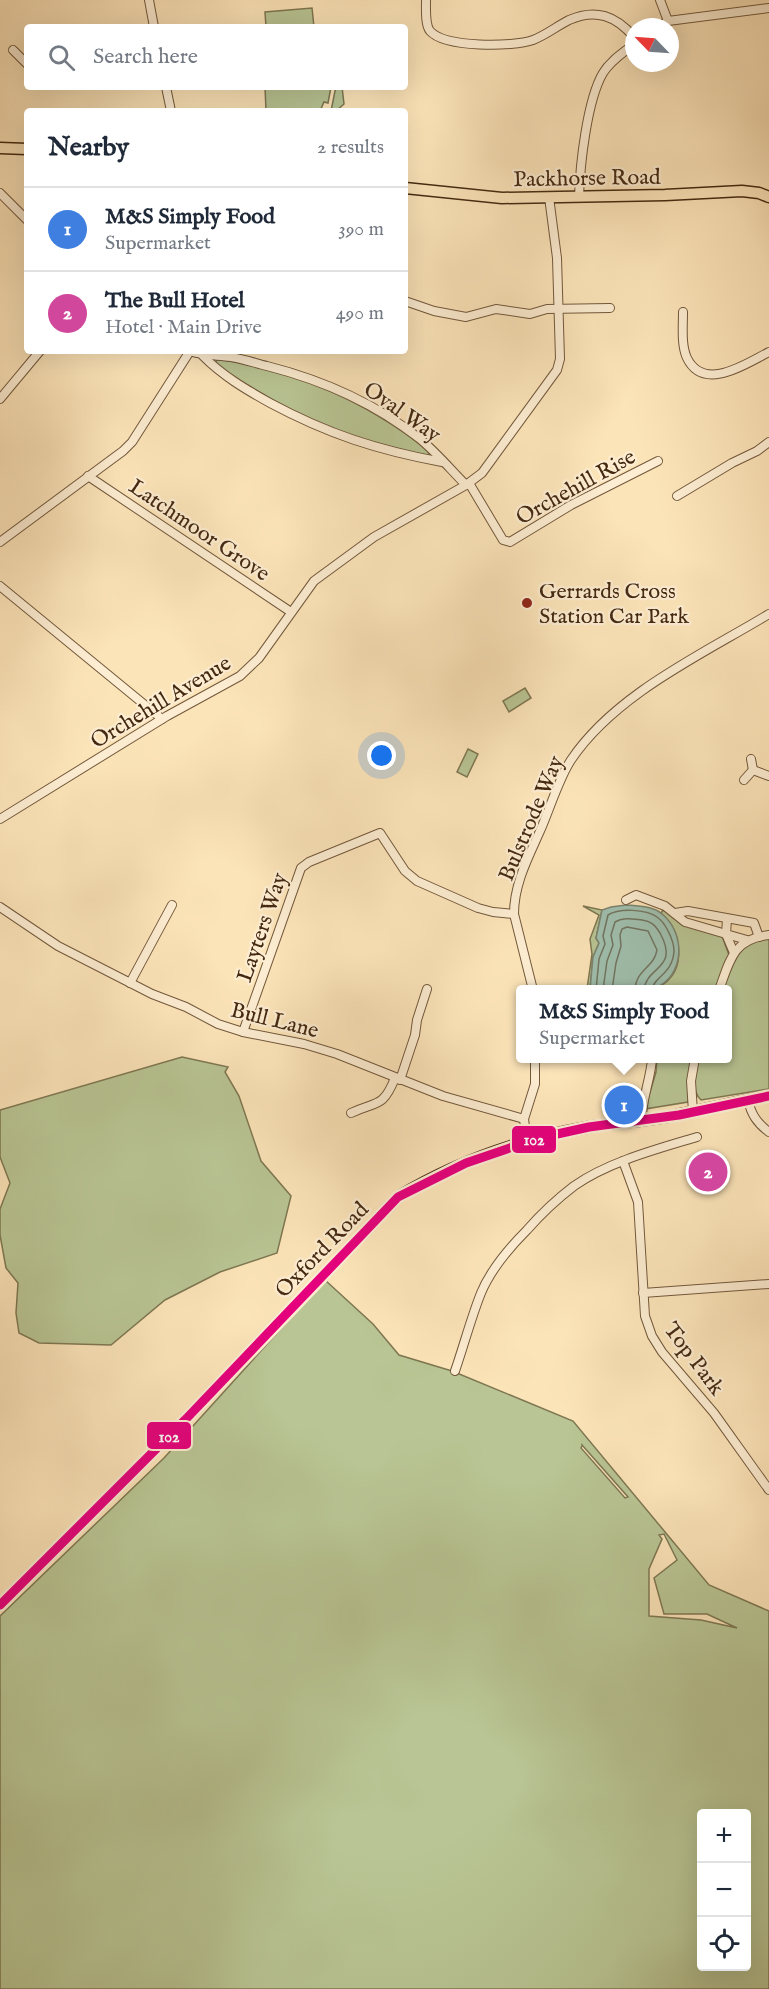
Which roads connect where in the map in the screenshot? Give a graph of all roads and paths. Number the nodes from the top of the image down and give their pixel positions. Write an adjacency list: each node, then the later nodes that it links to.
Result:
1 (149, 0): 7 (street)
2 (426, 0): 8 (street)
3 (660, 0): 5 (street)
4 (769, 8): 6 (street)
5 (667, 18)
6 (679, 20)
7 (153, 24)
8 (625, 26)
9 (13, 50): 11 (street)
10 (625, 51): 19 (street)
11 (24, 61)
12 (167, 90): 13 (street)
13 (170, 108)
14 (0, 148): 15 (main road)
15 (24, 149)
16 (408, 188): 18 (main road, Packhorse Road)
17 (0, 193): 21 (street)
18 (549, 197): 19 (main road, Packhorse Road); 24 (street, Orchehill Avenue)
19 (579, 197): 20 (main road, Packhorse Road)
20 (769, 197)
21 (24, 217)
22 (408, 302): 24 (street)
23 (610, 308): 24 (street)
24 (558, 309): 36 (street, Orchehill Avenue)
25 (683, 312): 26 (street)
26 (769, 352)
27 (38, 354): 31 (street)
28 (188, 354): 35 (street)
29 (198, 354): 30 (street, Oval Way)
30 (203, 356): 34 (street, Oval Way); 34 (street, Oval Way)
31 (0, 399)
32 (769, 442): 37 (street)
33 (658, 461): 36 (street, Orchehill Rise)
34 (442, 462): 36 (street, Oval Way)
35 (88, 476): 38 (street); 40 (street, Latchmoor Grove)
36 (467, 484): 40 (street, Orchehill Avenue)
37 (677, 496)
38 (0, 542)
39 (0, 586): 42 (street)
40 (291, 612): 42 (street, Orchehill Avenue)
41 (769, 614): 52 (street, Bulstrode Way)
42 (162, 719): 47 (street, Orchehill Avenue)
43 (751, 759): 44 (street)
44 (753, 770): 45 (street); 46 (street)
45 (769, 776)
46 (744, 780)
47 (0, 819)
48 (627, 900): 51 (street)
49 (172, 905): 61 (street)
50 (0, 907): 61 (street, Bull Lane)
51 (675, 913): 53 (street); 55 (street)
52 (514, 914): 62 (street, Bulstrode Way); 65 (street, Layters Way)
53 (708, 915): 54 (street); 55 (street)
54 (727, 919): 56 (street); 58 (street)
55 (706, 928): 56 (street)
56 (726, 934): 59 (street); 60 (street)
57 (769, 935): 58 (street)
58 (759, 937): 59 (street)
59 (747, 940): 60 (street)
60 (734, 953): 63 (street)
61 (130, 983): 65 (street, Bull Lane)
62 (532, 985)
63 (721, 985)
64 (427, 989): 69 (street)
65 (243, 1032): 69 (street, Bull Lane)
66 (535, 1063): 74 (street)
67 (652, 1063): 75 (street)
68 (694, 1063): 72 (street)
69 (398, 1079): 73 (street); 74 (street, Bull Lane)
70 (769, 1096): 71 (main road, Oxford Road)
71 (748, 1100): 72 (main road, Oxford Road); 76 (street)
72 (693, 1112): 75 (main road, Oxford Road)
73 (351, 1113)
74 (524, 1119): 78 (street)
75 (642, 1120): 78 (main road, Oxford Road)
76 (769, 1132)
77 (697, 1137): 79 (street)
78 (527, 1142): 84 (main road, Oxford Road)
79 (623, 1161): 81 (street, Top Park); 82 (street)
80 (769, 1284): 81 (street)
81 (643, 1293): 83 (street, Top Park)
82 (455, 1371)
83 (769, 1490)
84 (0, 1605)

